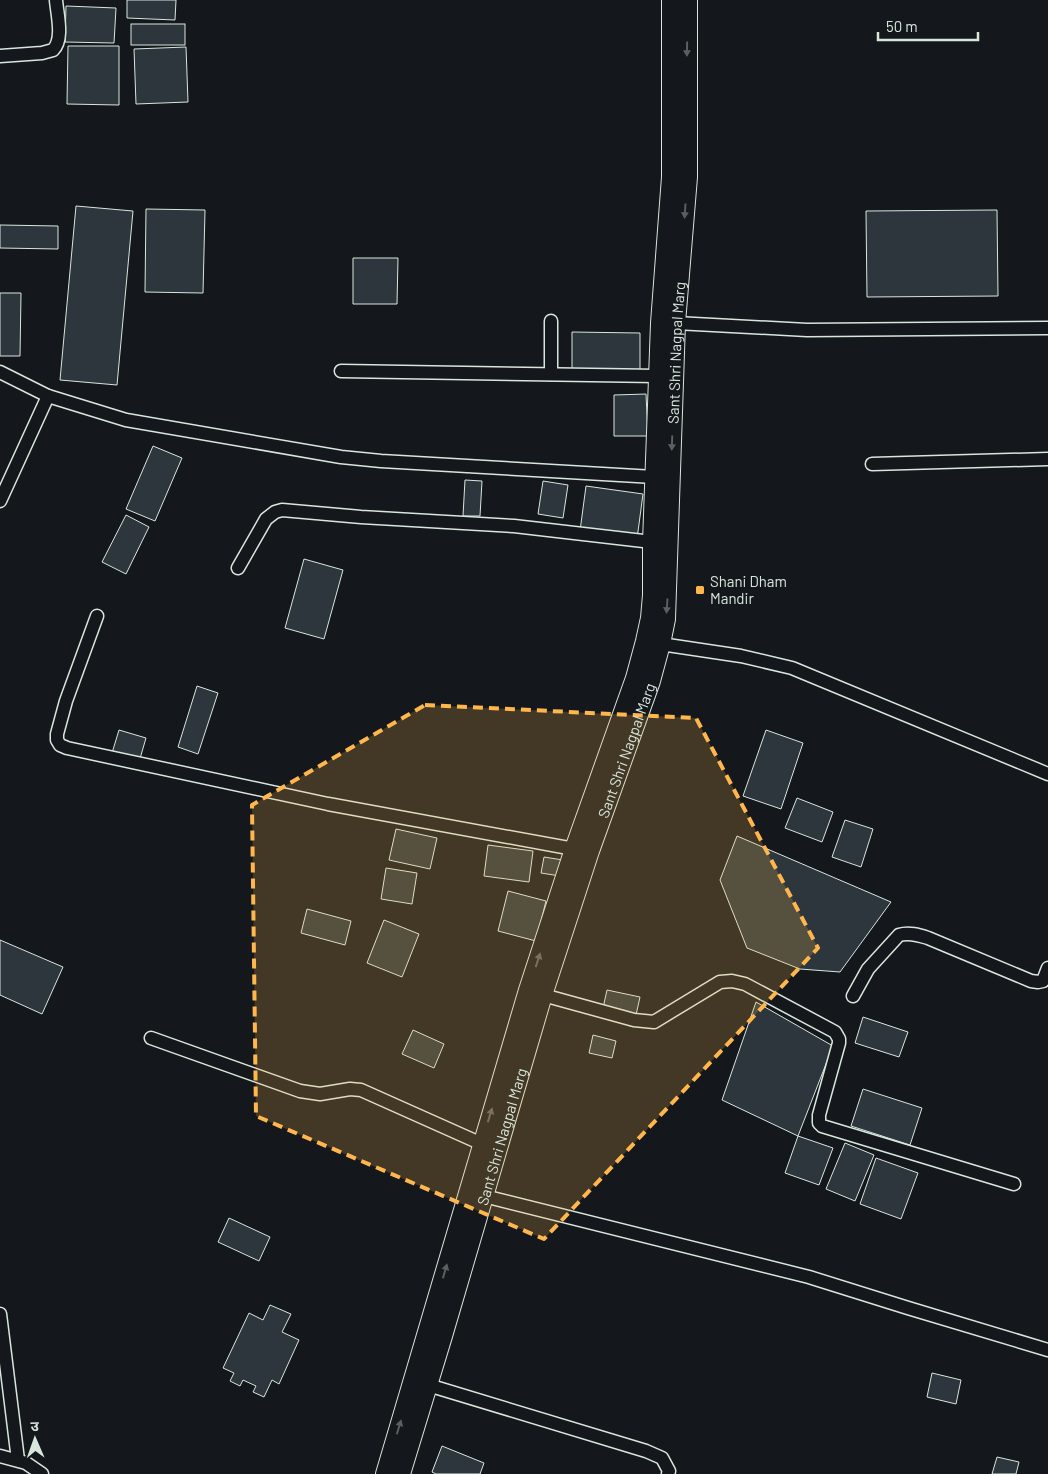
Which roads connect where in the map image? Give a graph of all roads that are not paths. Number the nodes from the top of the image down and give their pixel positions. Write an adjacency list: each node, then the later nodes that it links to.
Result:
1 (56, 0): 4 (street)
2 (671, 0): 11 (main road, Sant Shri Nagpal Marg)
3 (688, 0): 6 (main road, Sant Shri Nagpal Marg, one-way to 6)
4 (0, 56)
5 (551, 321): 10 (street)
6 (676, 322): 7 (street); 20 (main road, Sant Shri Nagpal Marg, one-way to 20)
7 (1048, 328)
8 (341, 371): 10 (street)
9 (0, 372): 12 (street)
10 (551, 374): 11 (street)
11 (658, 376): 15 (main road, Sant Shri Nagpal Marg)
12 (48, 396): 15 (street); 16 (street)
13 (1048, 459): 14 (street)
14 (872, 464)
15 (654, 477): 17 (main road, Sant Shri Nagpal Marg)
16 (0, 501)
17 (652, 542): 18 (street); 20 (main road, Sant Shri Nagpal Marg)
18 (238, 568)
19 (97, 616): 22 (street)
20 (654, 643): 21 (street); 22 (main road, Sant Shri Nagpal Marg); 24 (main road, Sant Shri Nagpal Marg)
21 (1048, 774)
22 (574, 848): 27 (main road, Sant Shri Nagpal Marg, one-way to 22)
23 (1048, 968): 25 (street)
24 (543, 995): 28 (street); 29 (main road, Sant Shri Nagpal Marg)
25 (853, 996)
26 (151, 1038): 27 (street)
27 (482, 1144): 36 (main road, Sant Shri Nagpal Marg, one-way to 27)
28 (1014, 1184)
29 (484, 1196): 31 (street); 32 (main road, Sant Shri Nagpal Marg)
30 (0, 1314): 34 (street)
31 (1048, 1350)
32 (428, 1386): 37 (main road, Sant Shri Nagpal Marg); 38 (street)
33 (0, 1456): 34 (street)
34 (18, 1460): 35 (street)
35 (37, 1473)
36 (385, 1474)
37 (401, 1474)
38 (668, 1474)

